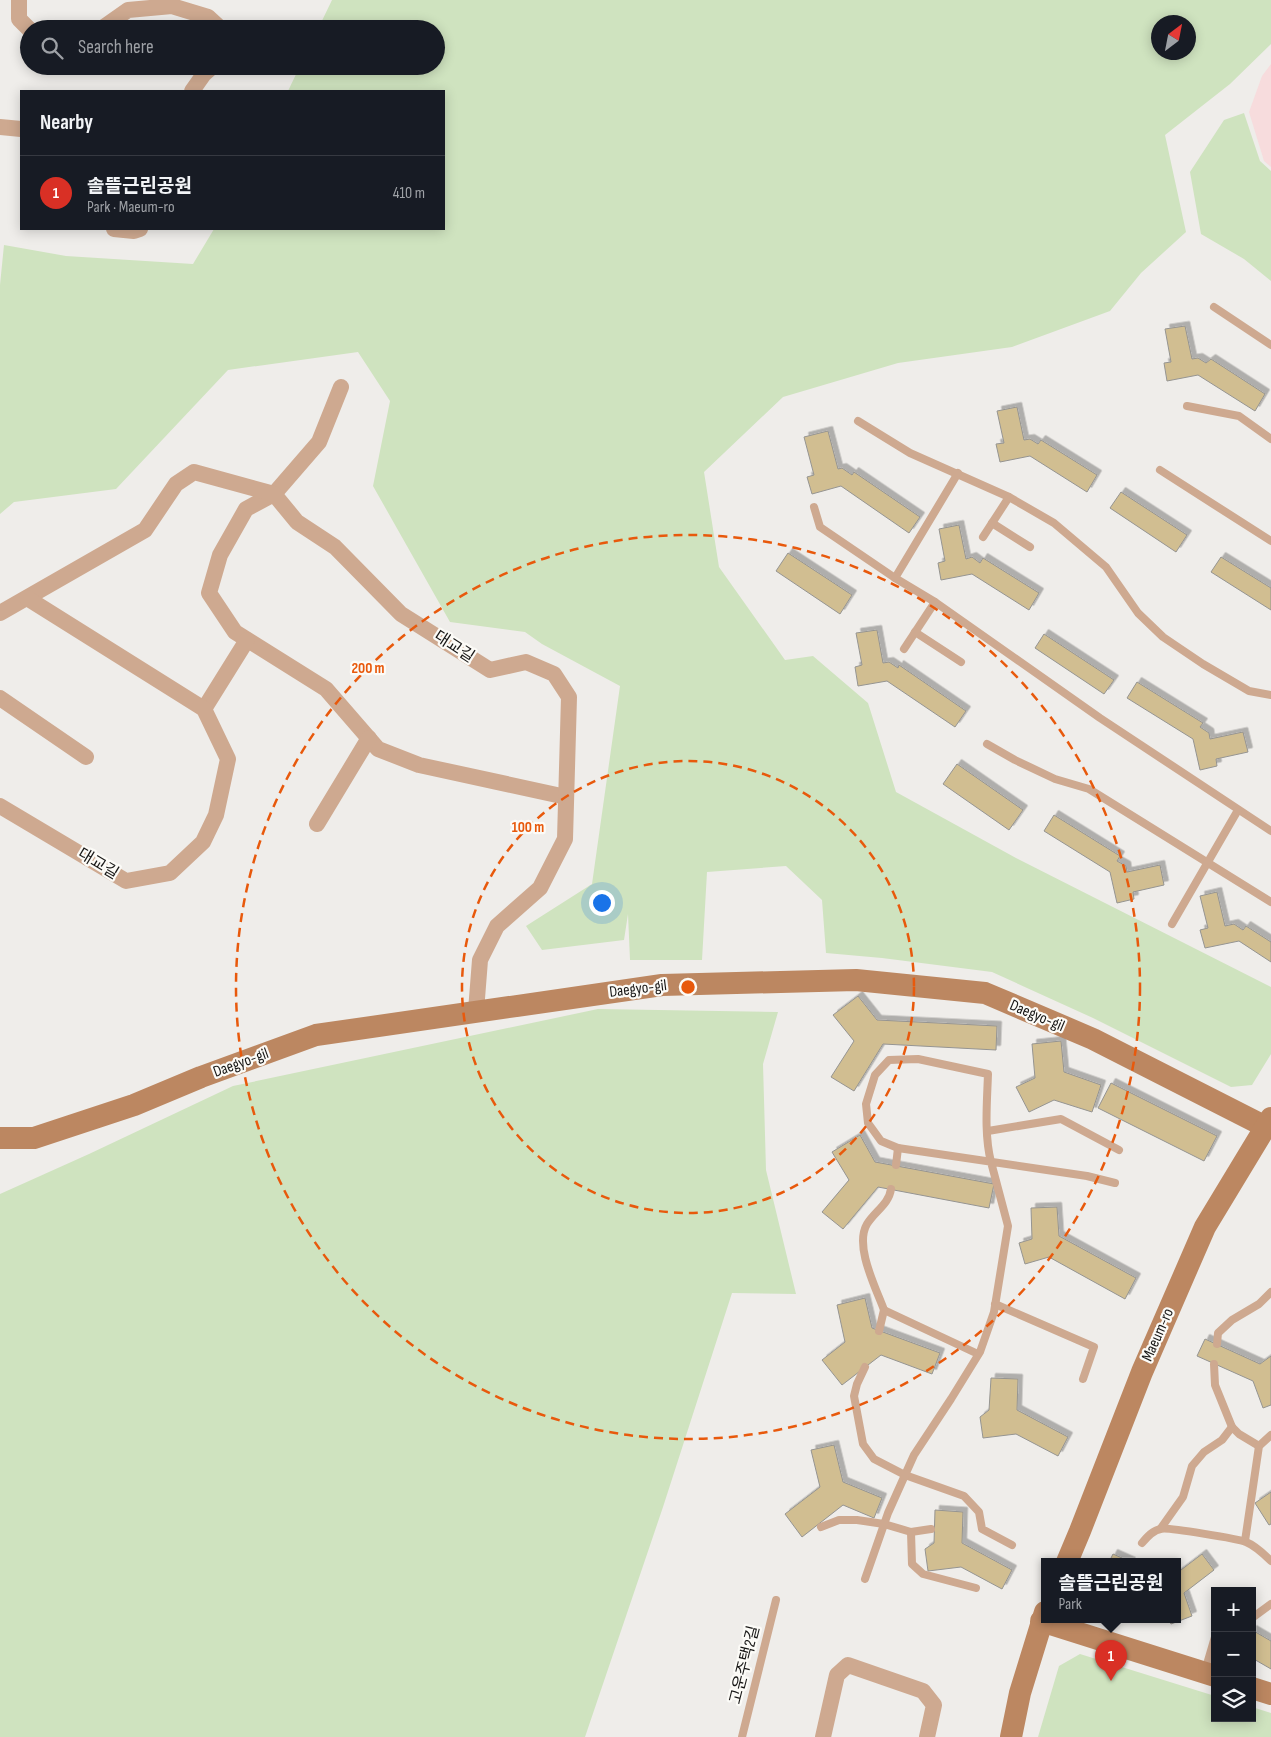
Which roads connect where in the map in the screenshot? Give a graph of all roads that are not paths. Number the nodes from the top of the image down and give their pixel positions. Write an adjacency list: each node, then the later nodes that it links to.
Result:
1 (19, 0): 2 (street)
2 (20, 20)
3 (114, 20): 4 (street)
4 (211, 20)
5 (203, 75): 6 (street)
6 (193, 90)
7 (0, 127): 8 (street)
8 (20, 129)
9 (124, 230): 10 (street)
10 (137, 230)
11 (1214, 307): 12 (lane)
12 (1271, 345)
13 (341, 387): 19 (street)
14 (1187, 406): 16 (lane)
15 (858, 421): 18 (lane)
16 (1270, 436)
17 (1160, 470): 24 (lane)
18 (958, 473): 20 (lane); 26 (lane)
19 (274, 494): 27 (street); 31 (street); 40 (street, 대교길)
20 (1009, 497): 22 (lane); 34 (lane)
21 (814, 507): 26 (lane)
22 (992, 523): 23 (lane); 25 (lane)
23 (983, 537)
24 (1271, 541)
25 (1030, 547)
26 (895, 578): 28 (lane)
27 (27, 598): 29 (street); 36 (street)
28 (935, 602): 30 (lane); 42 (lane)
29 (0, 613)
30 (916, 632): 32 (lane); 33 (lane)
31 (247, 640): 36 (street); 37 (street)
32 (904, 649)
33 (961, 662)
34 (1271, 695)
35 (0, 698): 39 (street)
36 (204, 709): 41 (street, 대교길)
37 (369, 738): 40 (street); 43 (street)
38 (987, 744): 45 (lane)
39 (86, 757)
40 (566, 797): 48 (street, 대교길)
41 (0, 806)
42 (1238, 810): 44 (lane); 45 (lane)
43 (317, 824)
44 (1271, 831)
45 (1208, 862): 46 (lane); 47 (lane)
46 (1271, 902)
47 (1172, 924)
48 (476, 1011): 49 (street, Daegyo-gil); 51 (street, Daegyo-gil)
49 (1268, 1122): 80 (street, Maeum-ro)
50 (988, 1131): 52 (lane); 53 (lane); 54 (lane)
51 (0, 1138)
52 (898, 1148): 54 (lane); 55 (lane)
53 (1119, 1150)
54 (991, 1162): 56 (lane); 59 (lane)
55 (896, 1166)
56 (1115, 1183)
57 (891, 1189): 60 (lane)
58 (1271, 1292): 62 (lane)
59 (995, 1304): 63 (lane); 66 (lane)
60 (884, 1310): 61 (lane); 63 (lane)
61 (879, 1331)
62 (1217, 1344)
63 (978, 1354): 70 (lane)
64 (1214, 1364): 67 (lane)
65 (865, 1367): 70 (lane)
66 (1083, 1379)
67 (1232, 1427): 69 (lane); 73 (lane)
68 (1271, 1435): 69 (lane)
69 (1259, 1446): 76 (lane)
70 (905, 1475): 71 (lane); 78 (lane)
71 (884, 1524): 72 (lane); 75 (lane); 81 (lane)
72 (821, 1527)
73 (1162, 1528): 76 (lane); 77 (lane)
74 (931, 1529): 75 (lane)
75 (911, 1532): 82 (lane)
76 (1245, 1541): 79 (lane)
77 (1142, 1542)
78 (1012, 1545)
79 (1269, 1556)
80 (1069, 1558)
81 (865, 1579)
82 (976, 1588)
83 (776, 1600): 91 (lane, 고운주택2길)
84 (1271, 1604): 85 (lane)
85 (1256, 1615)
86 (1041, 1623): 94 (street)
87 (1063, 1623): 88 (street)
88 (1209, 1674)
89 (1256, 1689): 90 (street)
90 (1271, 1694)
91 (742, 1737)
92 (823, 1737): 93 (street)
93 (927, 1737)
94 (1011, 1737)

